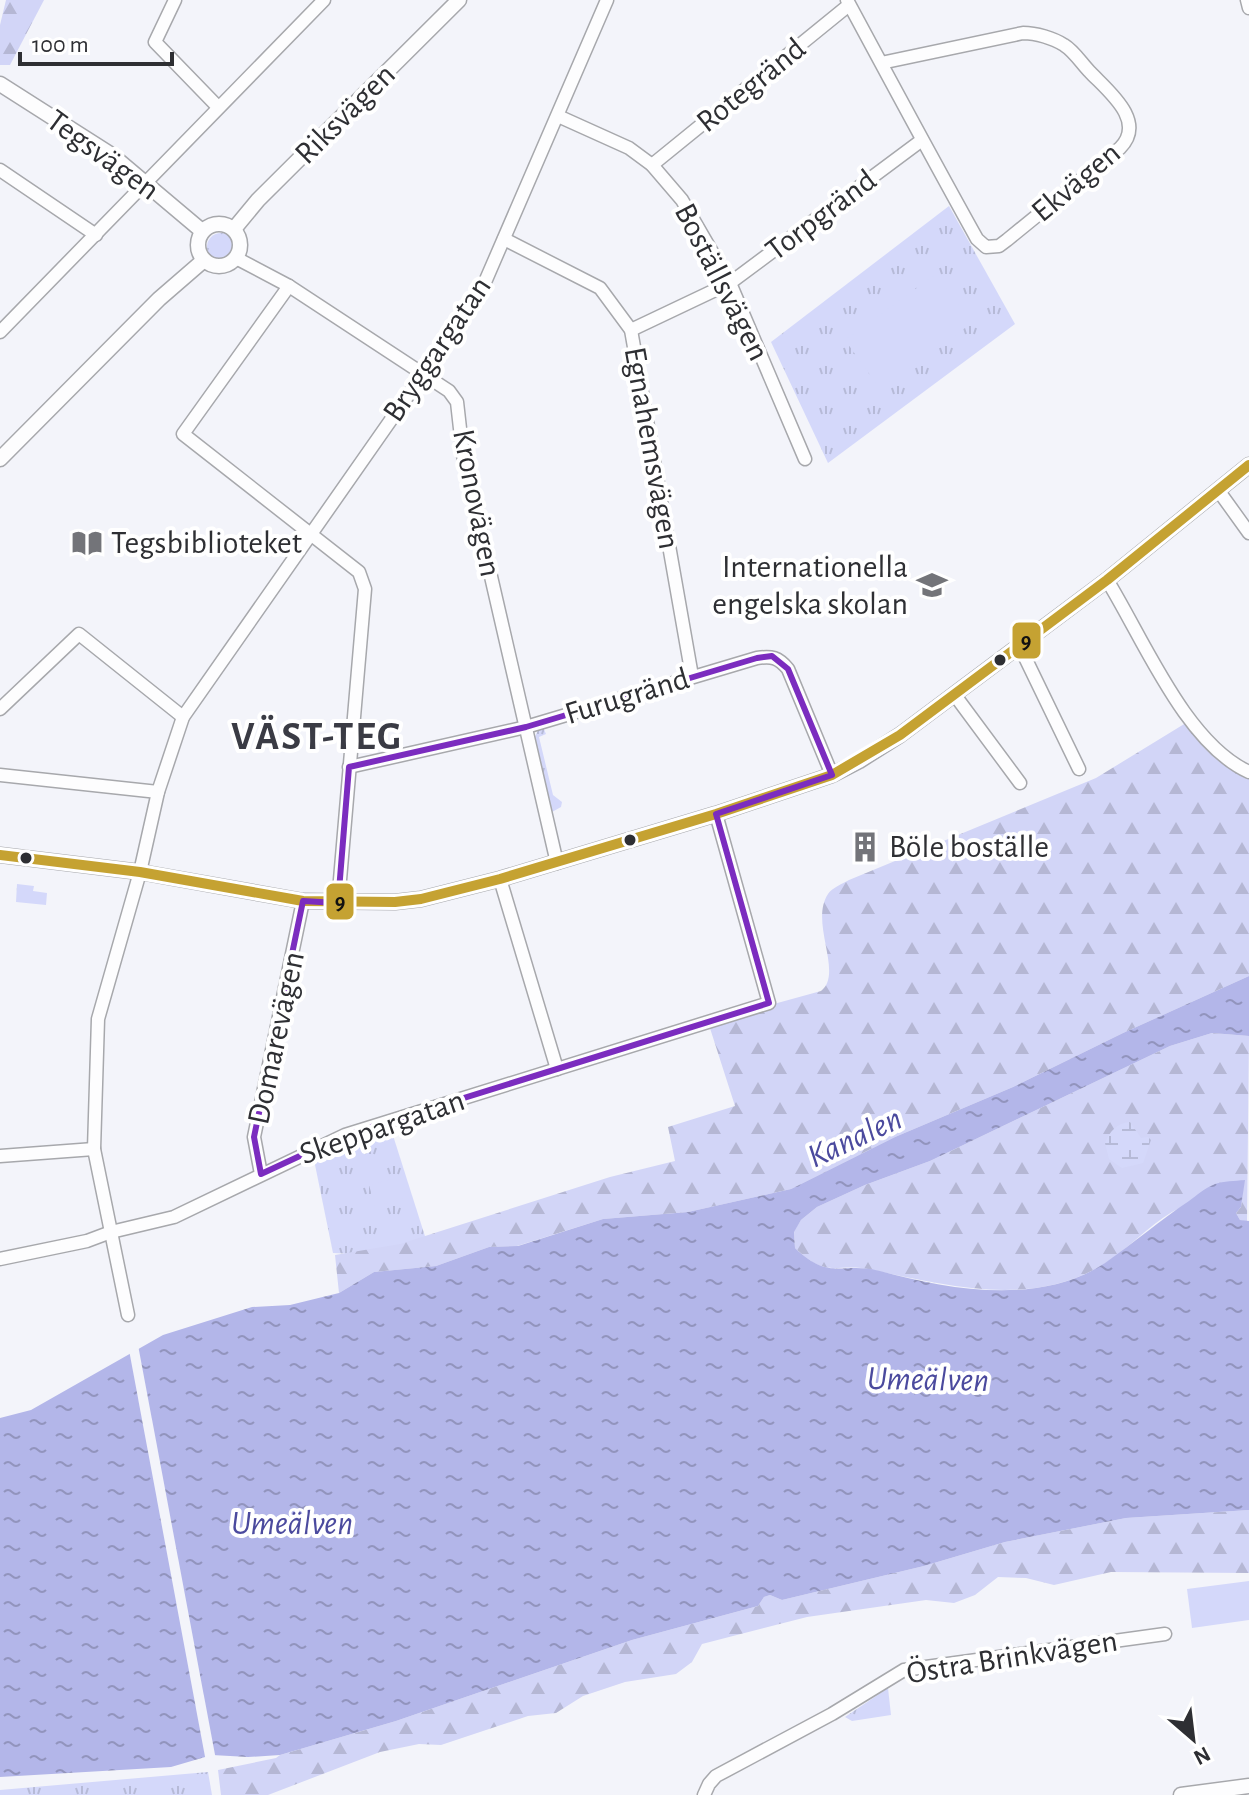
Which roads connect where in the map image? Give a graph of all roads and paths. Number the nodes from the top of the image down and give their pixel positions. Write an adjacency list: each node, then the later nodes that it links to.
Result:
1 (175, 0): 10 (street)
2 (324, 0): 10 (street)
3 (459, 0): 16 (street, Riksvägen)
4 (607, 0): 11 (street, Bryggargatan)
5 (1247, 0): 7 (street)
6 (848, 2): 8 (street, Ekvägen); 13 (street, Rotegränd)
7 (1249, 8)
8 (881, 63): 12 (street, Ekvägen); 12 (street, Ekvägen)
9 (0, 84): 15 (street, Tegsvägen)
10 (218, 107): 15 (street)
11 (558, 116): 13 (street, Boställsvägen); 19 (street, Bryggargatan)
12 (922, 140): 22 (street, Torpgränd)
13 (652, 165): 22 (street, Boställsvägen)
14 (0, 170): 18 (street)
15 (145, 182): 17 (street, Tegsvägen); 18 (street)
16 (234, 229): 17 (street); 20 (street)
17 (202, 231): 21 (street)
18 (96, 235): 25 (street)
19 (504, 239): 24 (street, Egnahemsvägen); 26 (street, Bryggargatan)
20 (236, 258): 21 (street); 23 (street, Kronovägen)
21 (204, 260): 27 (street)
22 (730, 283): 24 (street, Torpgränd); 28 (street, Boställsvägen)
23 (289, 286): 26 (street, Kronovägen); 32 (street)
24 (631, 330): 35 (street, Egnahemsvägen)
25 (0, 332)
26 (423, 374): 32 (street, Bryggargatan); 39 (street, Kronovägen)
27 (0, 459)
28 (805, 459)
29 (1249, 465): 30 (street)
30 (1218, 490): 31 (street); 33 (street)
31 (1249, 533)
32 (310, 534): 38 (street, Bryggargatan); 40 (street)
33 (1107, 580): 34 (street); 42 (street)
34 (1019, 645): 36 (street); 41 (street)
35 (692, 676): 39 (street, Furugränd); 44 (street, Furugränd)
36 (954, 694): 44 (street); 45 (street)
37 (0, 709): 38 (street)
38 (183, 717): 46 (street, Bryggargatan)
39 (526, 727): 40 (street, Furugränd); 49 (street, Kronovägen)
40 (349, 767): 53 (street)
41 (1079, 769)
42 (1249, 772)
43 (0, 775): 46 (street)
44 (832, 775): 47 (street)
45 (1020, 783)
46 (158, 792): 50 (street, Bryggargatan)
47 (716, 814): 49 (street); 54 (street, Skeppargatan)
48 (0, 855): 50 (street)
49 (557, 863): 51 (street)
50 (140, 872): 52 (street); 55 (street, Bryggargatan)
51 (500, 879): 53 (street); 54 (street)
52 (303, 901): 53 (street); 57 (street, Domarevägen)
53 (338, 903)
54 (557, 1069): 57 (street, Skeppargatan)
55 (94, 1149): 56 (street); 58 (street, Bryggargatan)
56 (0, 1156)
57 (261, 1174): 58 (street, Skeppargatan)
58 (111, 1232): 59 (street, Skeppargatan); 60 (street, Bryggargatan)
59 (0, 1259)
60 (128, 1315)
61 (1165, 1634): 63 (street, Östra Brinkvägen)
62 (1249, 1786): 64 (street)
63 (704, 1795)
64 (1181, 1795)

